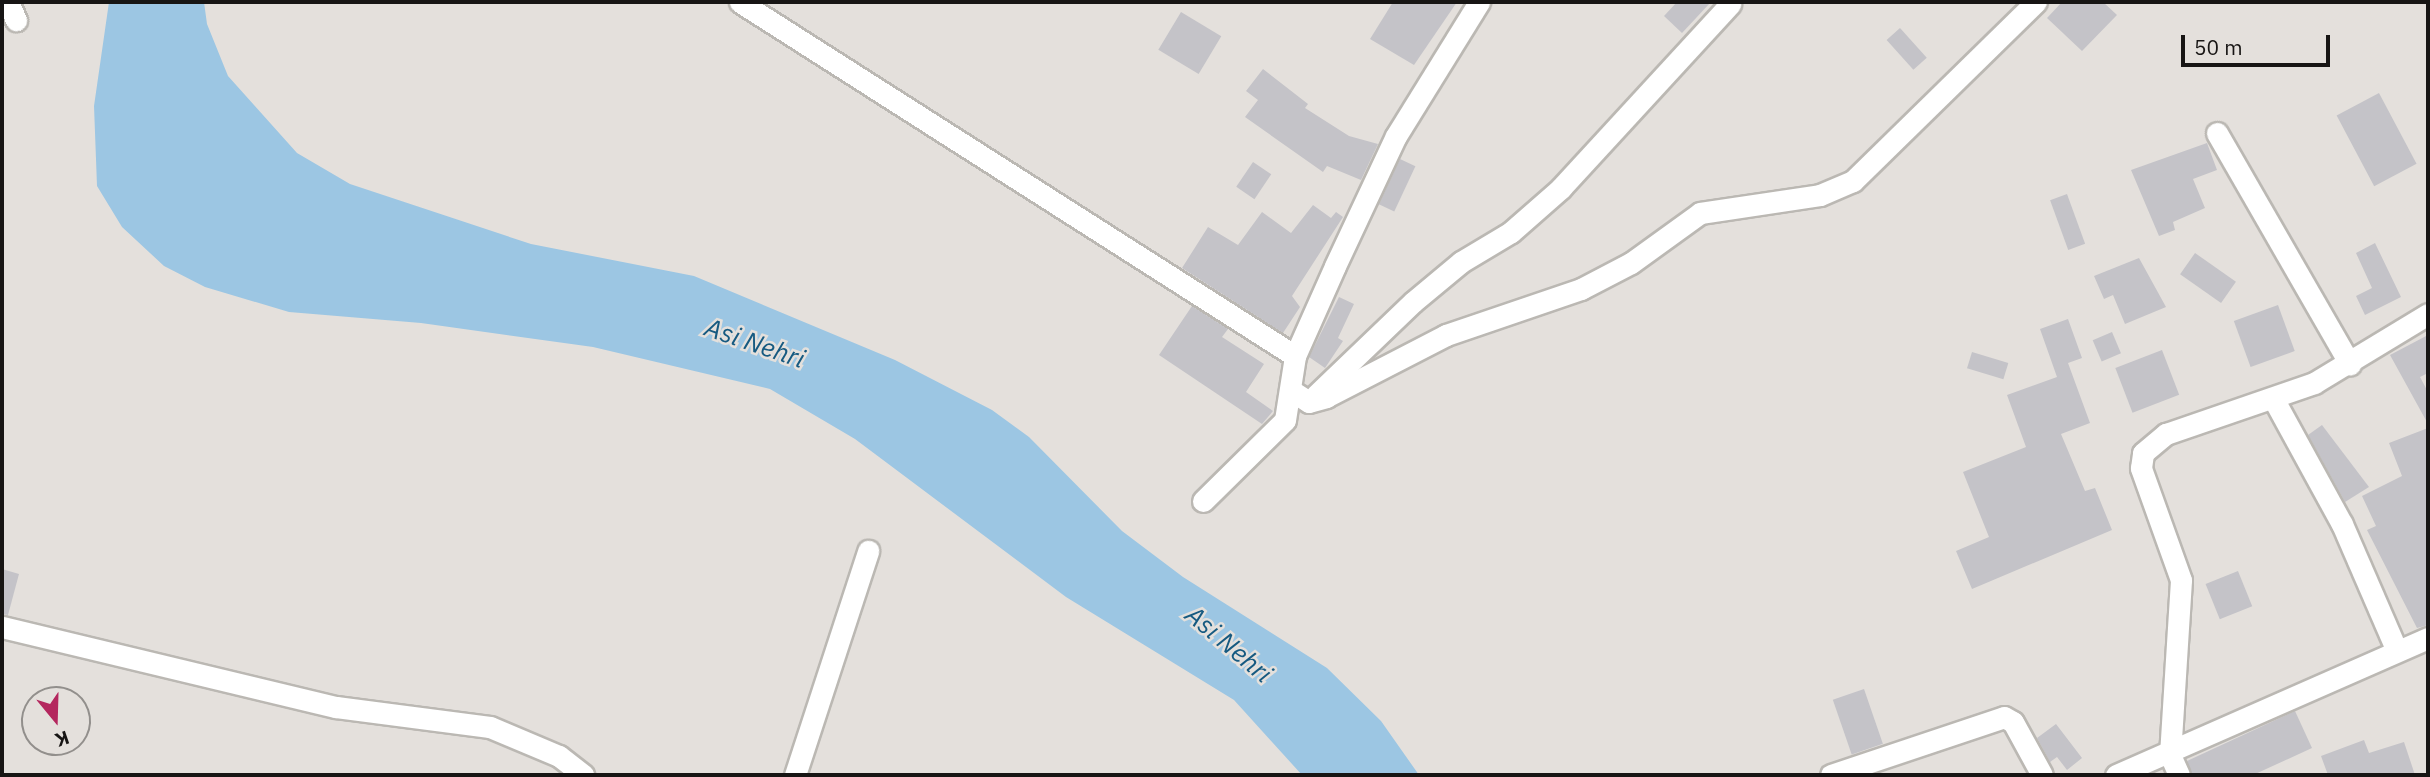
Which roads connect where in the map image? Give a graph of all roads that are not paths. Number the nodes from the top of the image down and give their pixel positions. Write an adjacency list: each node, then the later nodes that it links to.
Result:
1 (740, 2): 7 (street)
2 (1479, 2): 7 (street)
3 (2036, 2): 9 (street)
4 (1730, 5): 9 (street)
5 (2217, 133): 8 (street)
6 (2428, 314): 8 (street)
7 (1296, 356): 9 (street)
8 (2350, 364): 10 (street)
9 (1301, 396): 11 (street)
10 (2274, 400): 15 (street); 16 (street)
11 (1203, 501)
12 (868, 551): 18 (street)
13 (2, 627): 17 (street)
14 (2428, 638): 15 (street)
15 (2397, 651): 16 (street)
16 (2169, 755): 21 (street); 22 (street)
17 (583, 775)
18 (795, 775)
19 (1831, 775): 20 (street)
20 (2042, 775)
21 (2116, 775)
22 (2179, 775)

